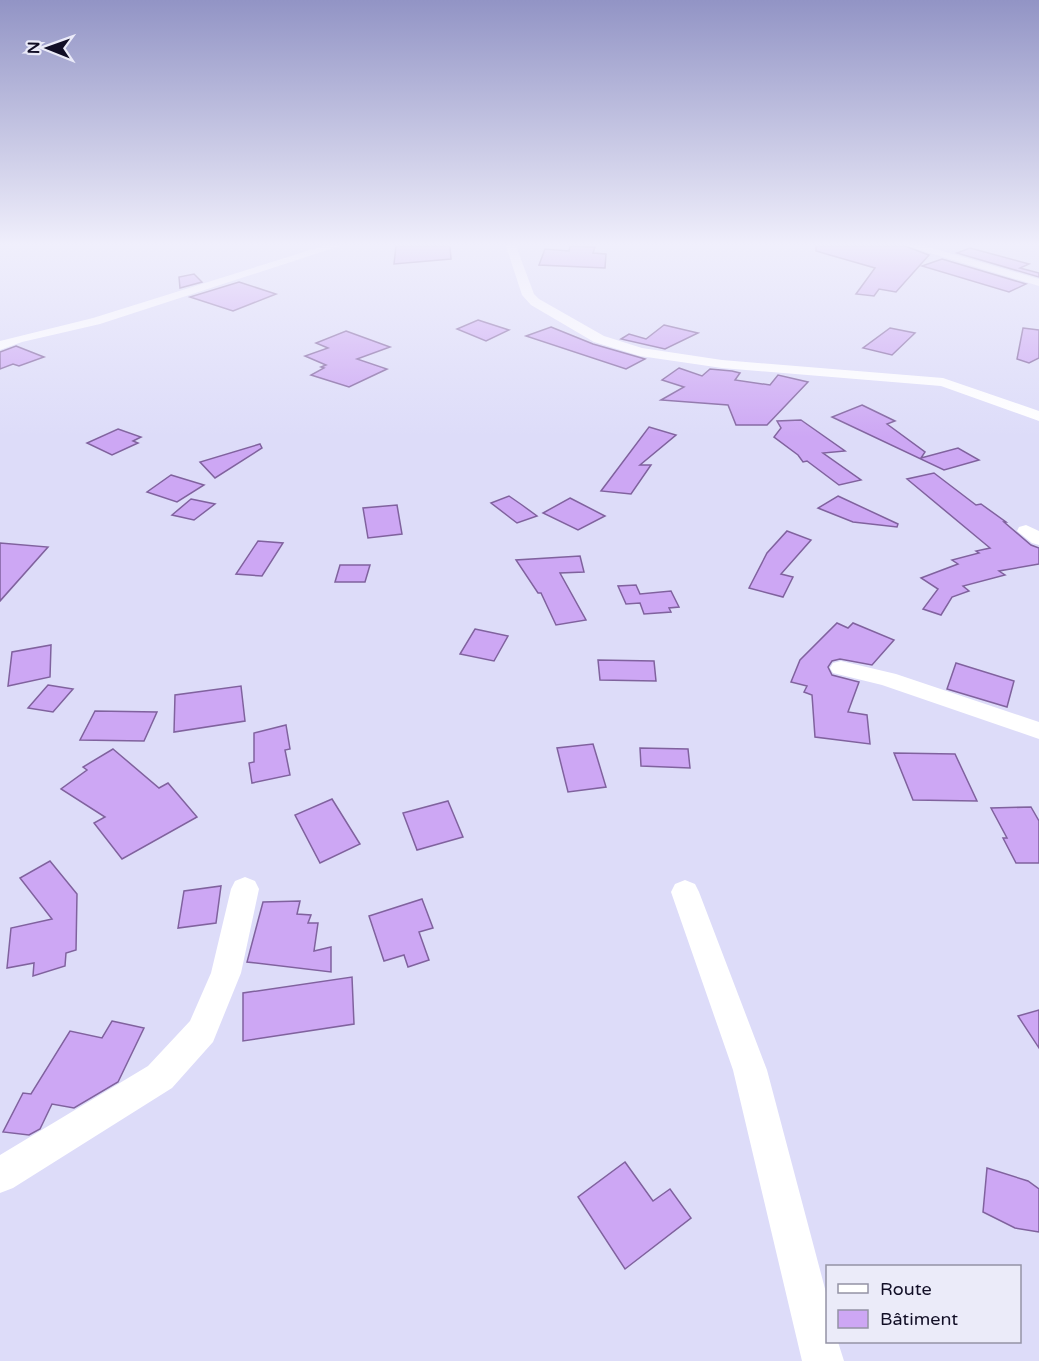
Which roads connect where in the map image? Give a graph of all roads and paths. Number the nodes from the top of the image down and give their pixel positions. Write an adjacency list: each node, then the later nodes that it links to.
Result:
1 (133, 310): 3 (street)
2 (548, 310): 4 (street)
3 (0, 346)
4 (1039, 416)
5 (842, 668): 6 (street)
6 (1039, 731)
7 (245, 889): 9 (street)
8 (685, 892): 10 (street)
9 (0, 1174)
10 (823, 1361)

